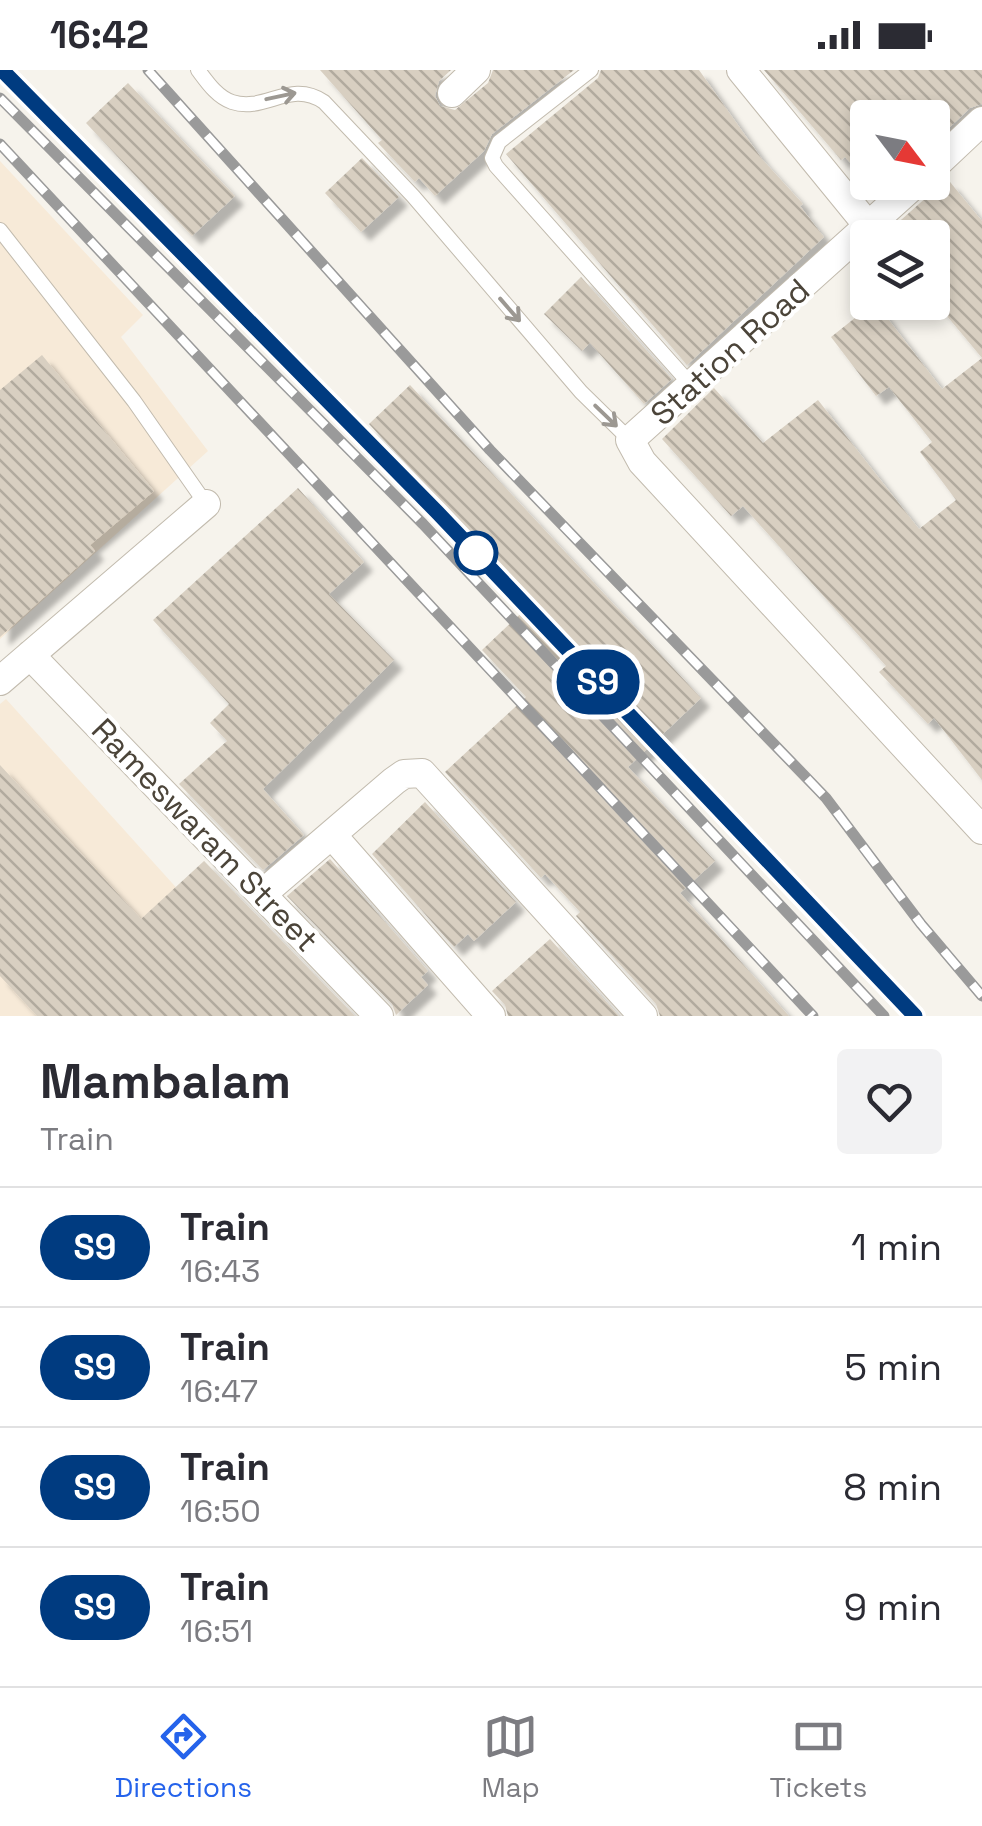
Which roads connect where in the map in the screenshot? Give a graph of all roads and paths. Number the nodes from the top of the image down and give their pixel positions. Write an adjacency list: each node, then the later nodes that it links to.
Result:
1 (198, 70): 14 (lane, one-way to 14)
2 (476, 70): 5 (street)
3 (591, 70): 13 (lane)
4 (740, 70): 9 (street)
5 (452, 93)
6 (982, 121): 7 (street)
7 (950, 151)
8 (899, 200): 10 (street, Station Road)
9 (863, 220)
10 (878, 220)
11 (0, 230): 15 (lane)
12 (850, 246): 13 (street, Station Road)
13 (692, 386): 14 (street, Station Road)
14 (630, 440): 18 (street)
15 (206, 504): 16 (street)
16 (30, 655): 17 (street); 20 (street, Rameswaram Street)
17 (0, 681)
18 (982, 830)
19 (332, 836): 20 (street); 22 (street); 23 (street)
20 (262, 894): 21 (street, Rameswaram Street)
21 (371, 1013)
22 (491, 1016)
23 (642, 1016)

